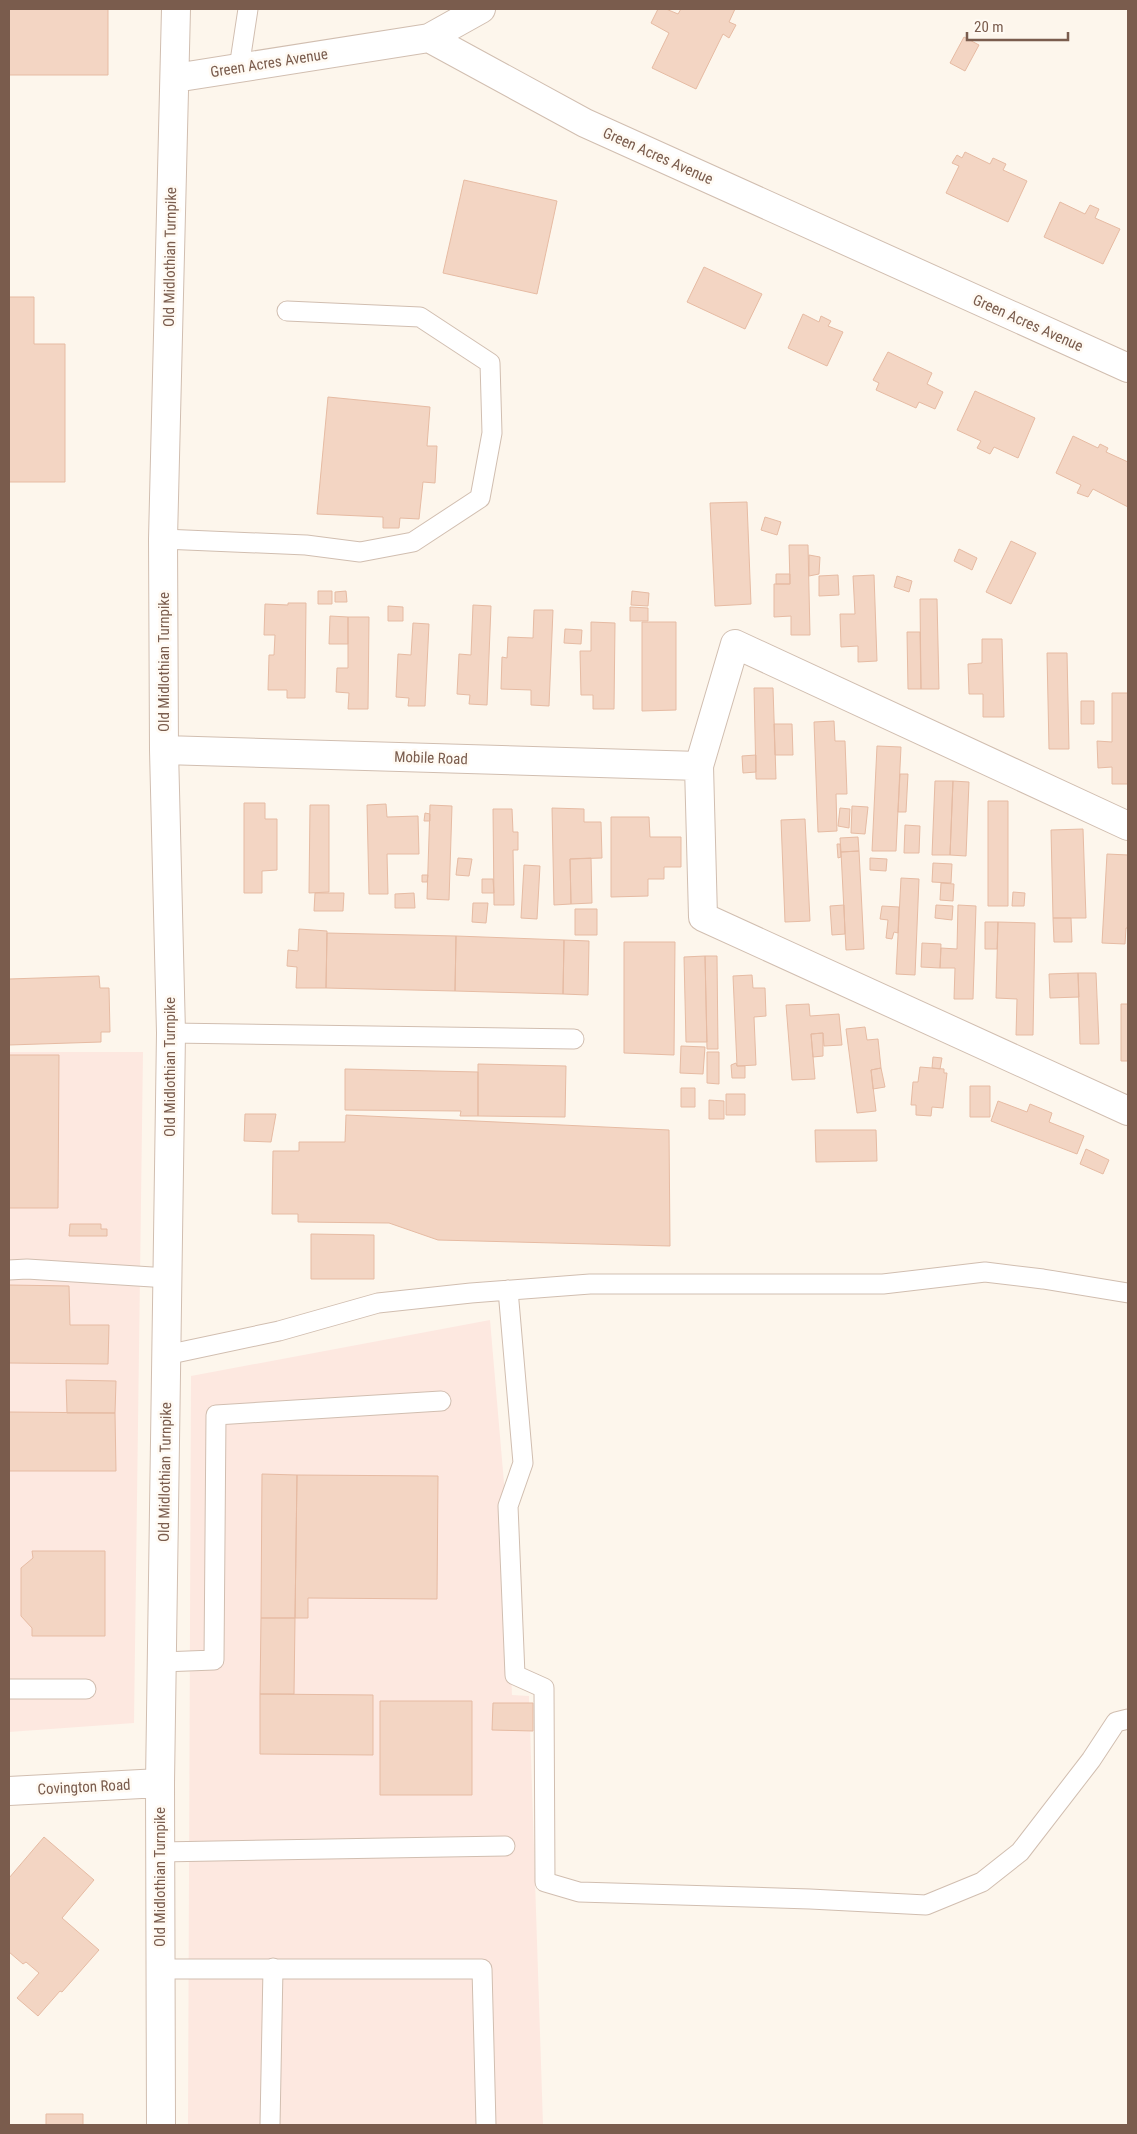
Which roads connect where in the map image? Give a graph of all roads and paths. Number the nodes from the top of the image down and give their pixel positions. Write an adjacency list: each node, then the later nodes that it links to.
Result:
1 (176, 9): 6 (street, Old Midlothian Turnpike)
2 (248, 9): 5 (lane)
3 (481, 9): 4 (street)
4 (429, 38): 5 (street, Green Acres Avenue); 8 (street, Green Acres Avenue)
5 (238, 68): 6 (street, Green Acres Avenue)
6 (175, 78): 9 (street, Old Midlothian Turnpike)
7 (287, 312): 9 (lane)
8 (1128, 368)
9 (163, 539): 10 (street, Old Midlothian Turnpike)
10 (164, 750): 11 (street, Mobile Road); 13 (street, Old Midlothian Turnpike)
11 (698, 766): 12 (street); 15 (street)
12 (1128, 826)
13 (171, 1033): 14 (lane); 17 (street, Old Midlothian Turnpike)
14 (574, 1039)
15 (1128, 1111)
16 (9, 1270): 17 (lane)
17 (168, 1278): 20 (street, Old Midlothian Turnpike)
18 (508, 1290): 19 (lane); 20 (lane); 25 (lane)
19 (1128, 1293)
20 (166, 1355): 22 (street, Old Midlothian Turnpike)
21 (441, 1401): 22 (lane)
22 (162, 1662): 26 (street, Old Midlothian Turnpike)
23 (9, 1689): 24 (lane)
24 (86, 1689)
25 (1128, 1719)
26 (160, 1783): 27 (street, Covington Road); 29 (street, Old Midlothian Turnpike)
27 (9, 1791)
28 (505, 1846): 29 (lane)
29 (160, 1852): 31 (street, Old Midlothian Turnpike)
30 (273, 1968): 31 (lane); 33 (lane); 34 (lane)
31 (161, 1969): 32 (street, Old Midlothian Turnpike)
32 (161, 2125)
33 (270, 2125)
34 (486, 2125)

